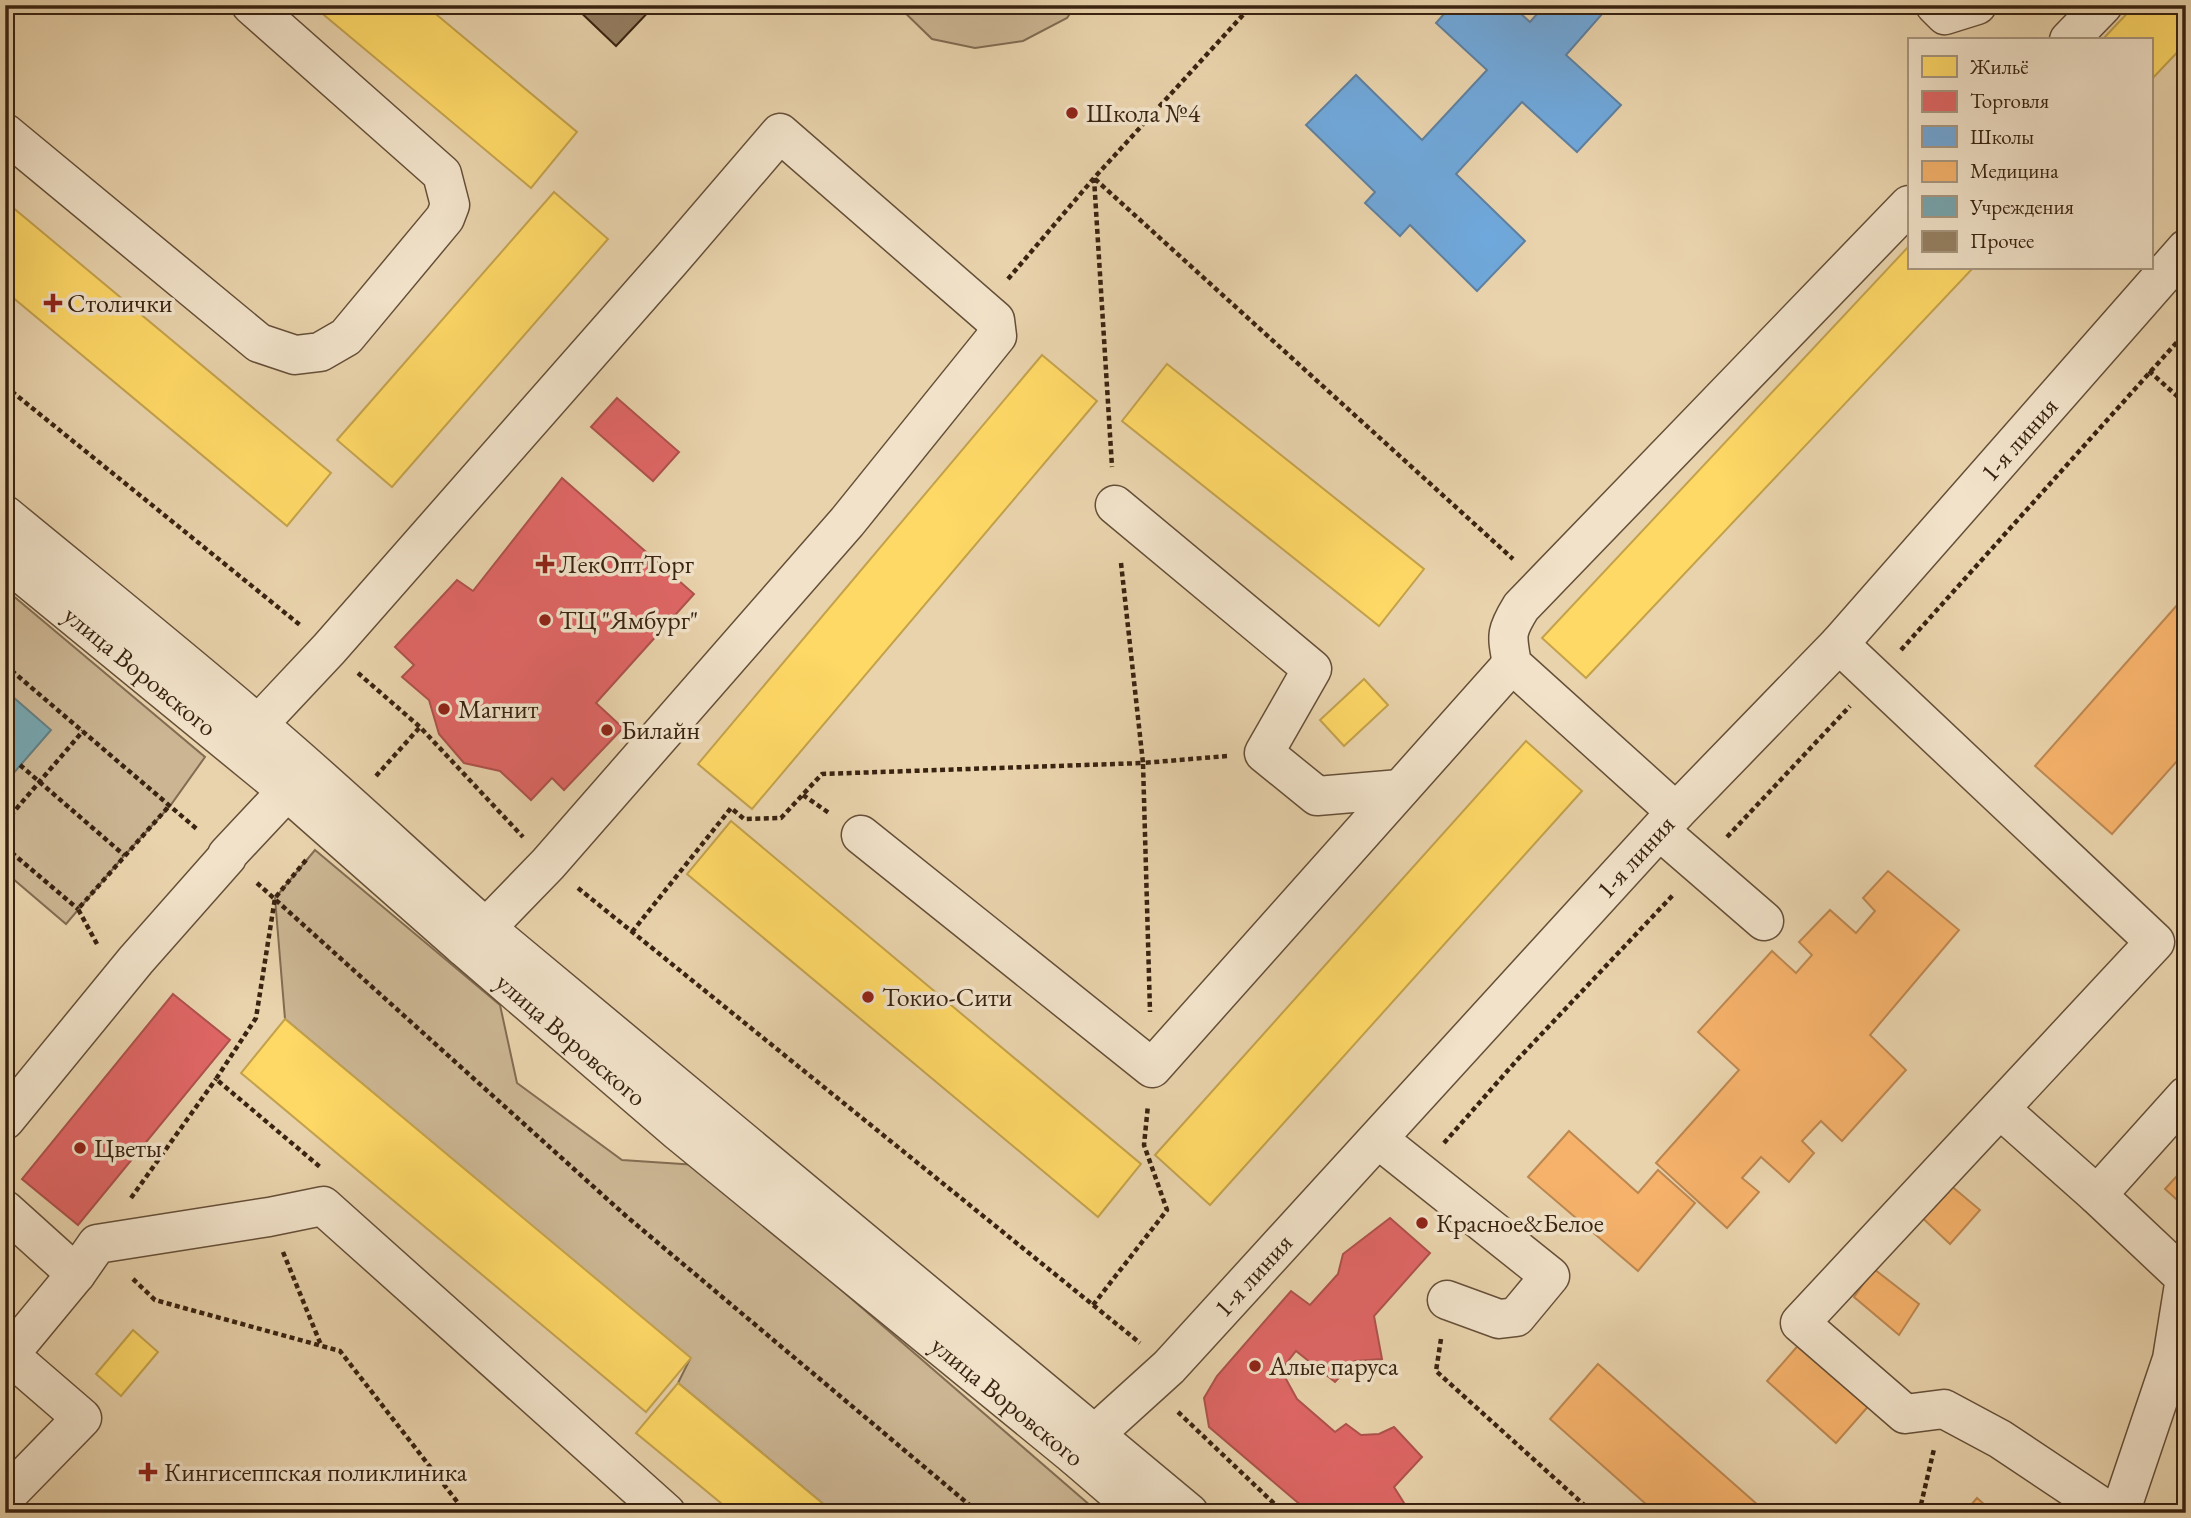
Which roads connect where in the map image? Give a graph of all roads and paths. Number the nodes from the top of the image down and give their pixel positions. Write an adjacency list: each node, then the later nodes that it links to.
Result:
1 (251, 5): 7 (street)
2 (1252, 5): 8 (path)
3 (1935, 5): 4 (street)
4 (1977, 5)
5 (2103, 5): 6 (street)
6 (2071, 38)
7 (5, 133)
8 (1094, 178): 11 (path); 18 (path)
9 (1908, 206): 18 (street)
10 (2186, 249): 19 (street, 1-я линия)
11 (1003, 285)
12 (2149, 371): 14 (path)
13 (5, 386): 20 (path)
14 (2186, 404)
15 (1115, 505): 27 (street)
16 (5, 515): 24 (street)
17 (5, 560): 24 (street, улица Воровского)
18 (1542, 585): 21 (street)
19 (1839, 644): 31 (street, 1-я линия); 44 (street)
20 (329, 649): 24 (street); 36 (path); 36 (street)
21 (1512, 664): 27 (street); 31 (street)
22 (5, 665): 23 (path)
23 (83, 731): 26 (path); 29 (path)
24 (247, 736): 28 (street, улица Воровского); 40 (street)
25 (20, 765): 26 (path)
26 (40, 783): 30 (path); 35 (path)
27 (1401, 789): 32 (street)
28 (287, 791): 34 (street); 40 (street, улица Воровского)
29 (170, 806): 34 (path); 35 (path)
30 (5, 822)
31 (1668, 822): 39 (street); 46 (street, 1-я линия)
32 (861, 835)
33 (5, 847): 38 (path)
34 (227, 855): 37 (path); 45 (street)
35 (124, 856): 38 (path)
36 (548, 864): 40 (street); 55 (path)
37 (275, 898): 42 (path); 61 (path)
38 (78, 909): 41 (path)
39 (1764, 921)
40 (475, 937): 57 (street)
41 (97, 945)
42 (216, 1079): 47 (path); 51 (path)
43 (2186, 1096): 48 (street)
44 (2000, 1109): 48 (street); 56 (street)
45 (5, 1120)
46 (1378, 1139): 52 (street); 55 (street, 1-я линия)
47 (322, 1169)
48 (2097, 1195): 68 (street)
49 (5, 1210): 51 (street)
50 (269, 1217): 51 (street); 53 (path); 60 (street)
51 (87, 1259): 53 (path); 54 (street)
52 (1447, 1300): 65 (path)
53 (321, 1346): 59 (path)
54 (7, 1354): 58 (street)
55 (1170, 1367): 57 (street, 1-я линия); 64 (path)
56 (1944, 1409): 66 (path); 67 (street)
57 (1085, 1446): 62 (street, улица Воровского); 63 (street)
58 (5, 1497)
59 (466, 1513)
60 (666, 1513)
61 (979, 1513)
62 (1141, 1513)
63 (1189, 1513)
64 (1284, 1513)
65 (1593, 1513)
66 (1919, 1513)
67 (2111, 1513)
68 (2120, 1513)

